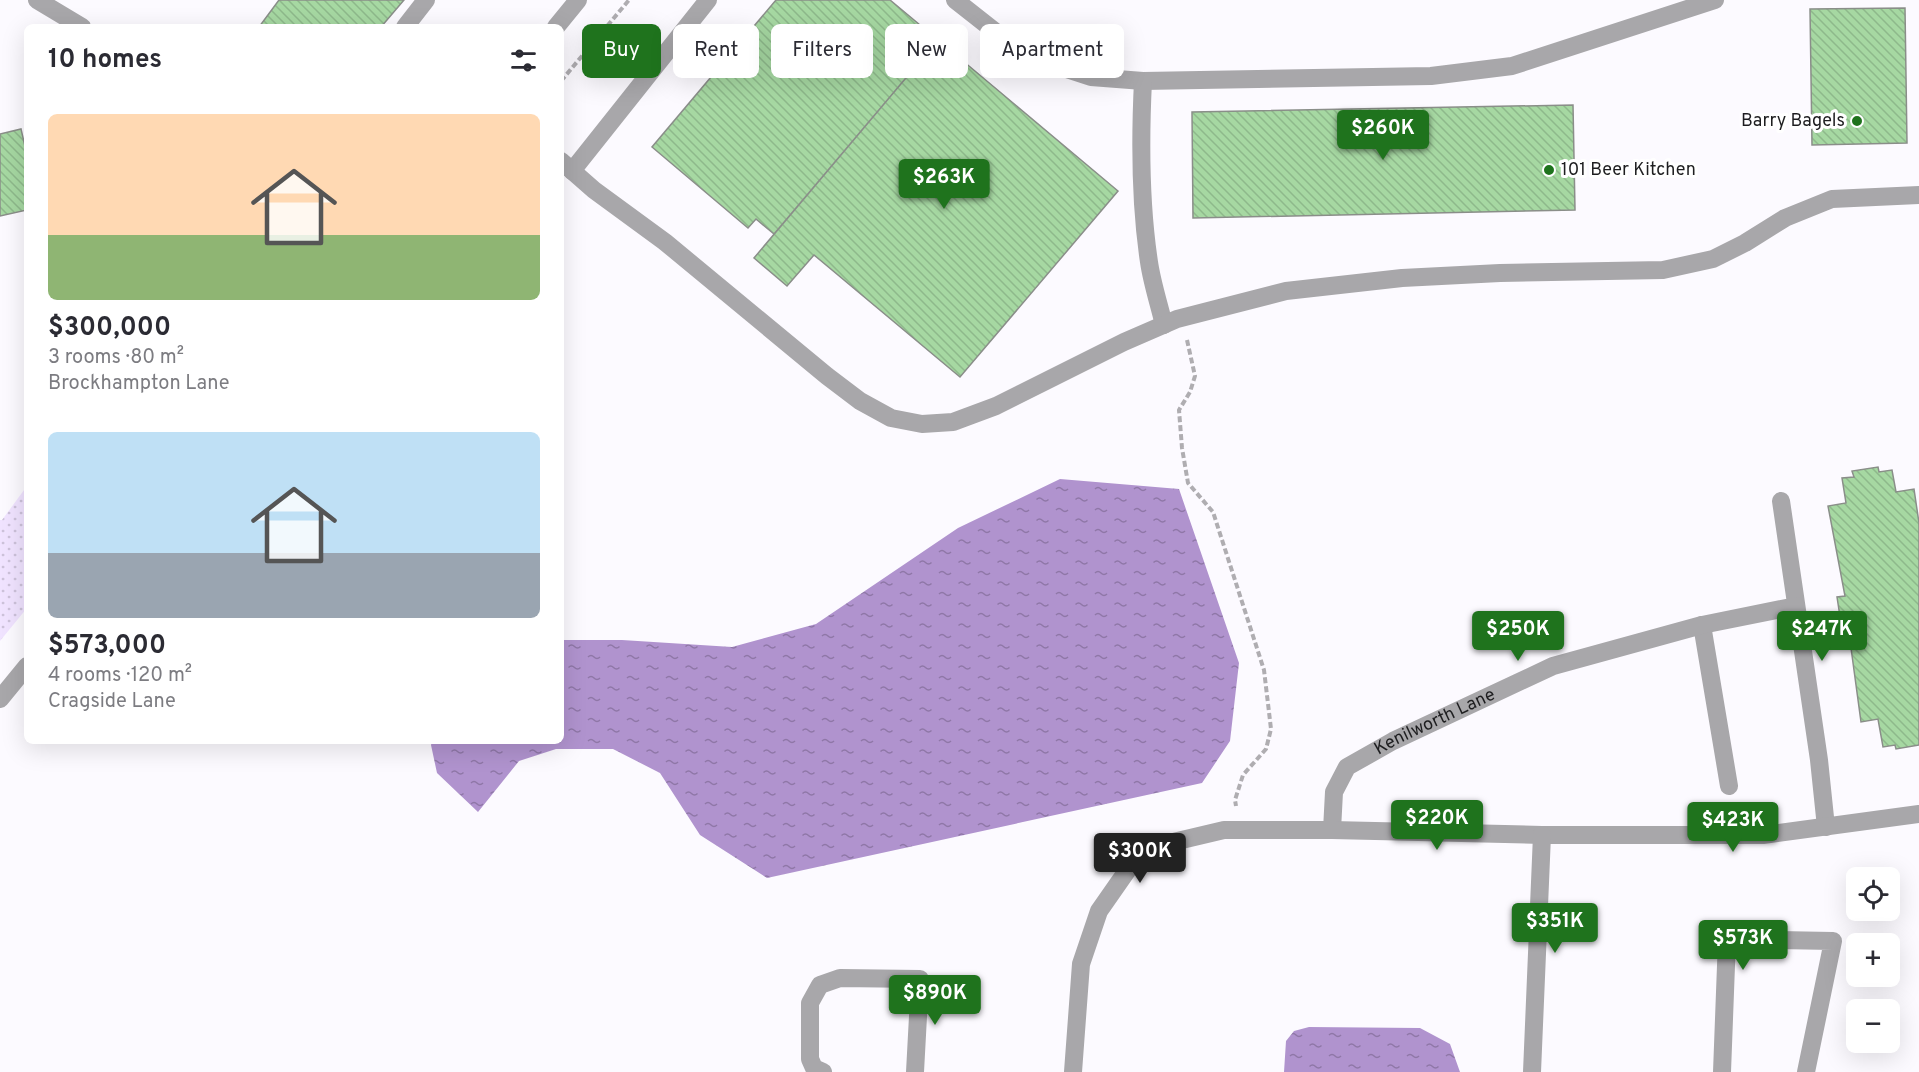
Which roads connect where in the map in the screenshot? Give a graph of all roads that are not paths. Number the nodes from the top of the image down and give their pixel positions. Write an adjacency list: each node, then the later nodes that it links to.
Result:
1 (37, 0): 7 (street)
2 (426, 0): 8 (street)
3 (578, 0): 9 (street)
4 (708, 0): 11 (street)
5 (955, 0): 10 (street)
6 (1715, 0): 10 (street)
7 (77, 24)
8 (407, 24)
9 (558, 24)
10 (1143, 81): 13 (street)
11 (566, 166): 13 (street)
12 (1919, 195): 13 (street)
13 (1164, 325)
14 (1781, 501): 15 (street)
15 (1796, 606): 16 (street, Kenilworth Lane); 21 (street)
16 (1702, 626): 19 (street); 22 (street, Kenilworth Lane)
17 (24, 670): 18 (street)
18 (0, 699)
19 (1729, 786)
20 (1919, 814): 21 (street)
21 (1826, 827): 23 (street)
22 (1332, 830): 23 (street); 26 (street)
23 (1542, 835): 27 (street)
24 (823, 1072): 25 (street)
25 (915, 1072)
26 (1073, 1072)
27 (1532, 1072)
28 (1722, 1072): 29 (street)
29 (1806, 1072)

